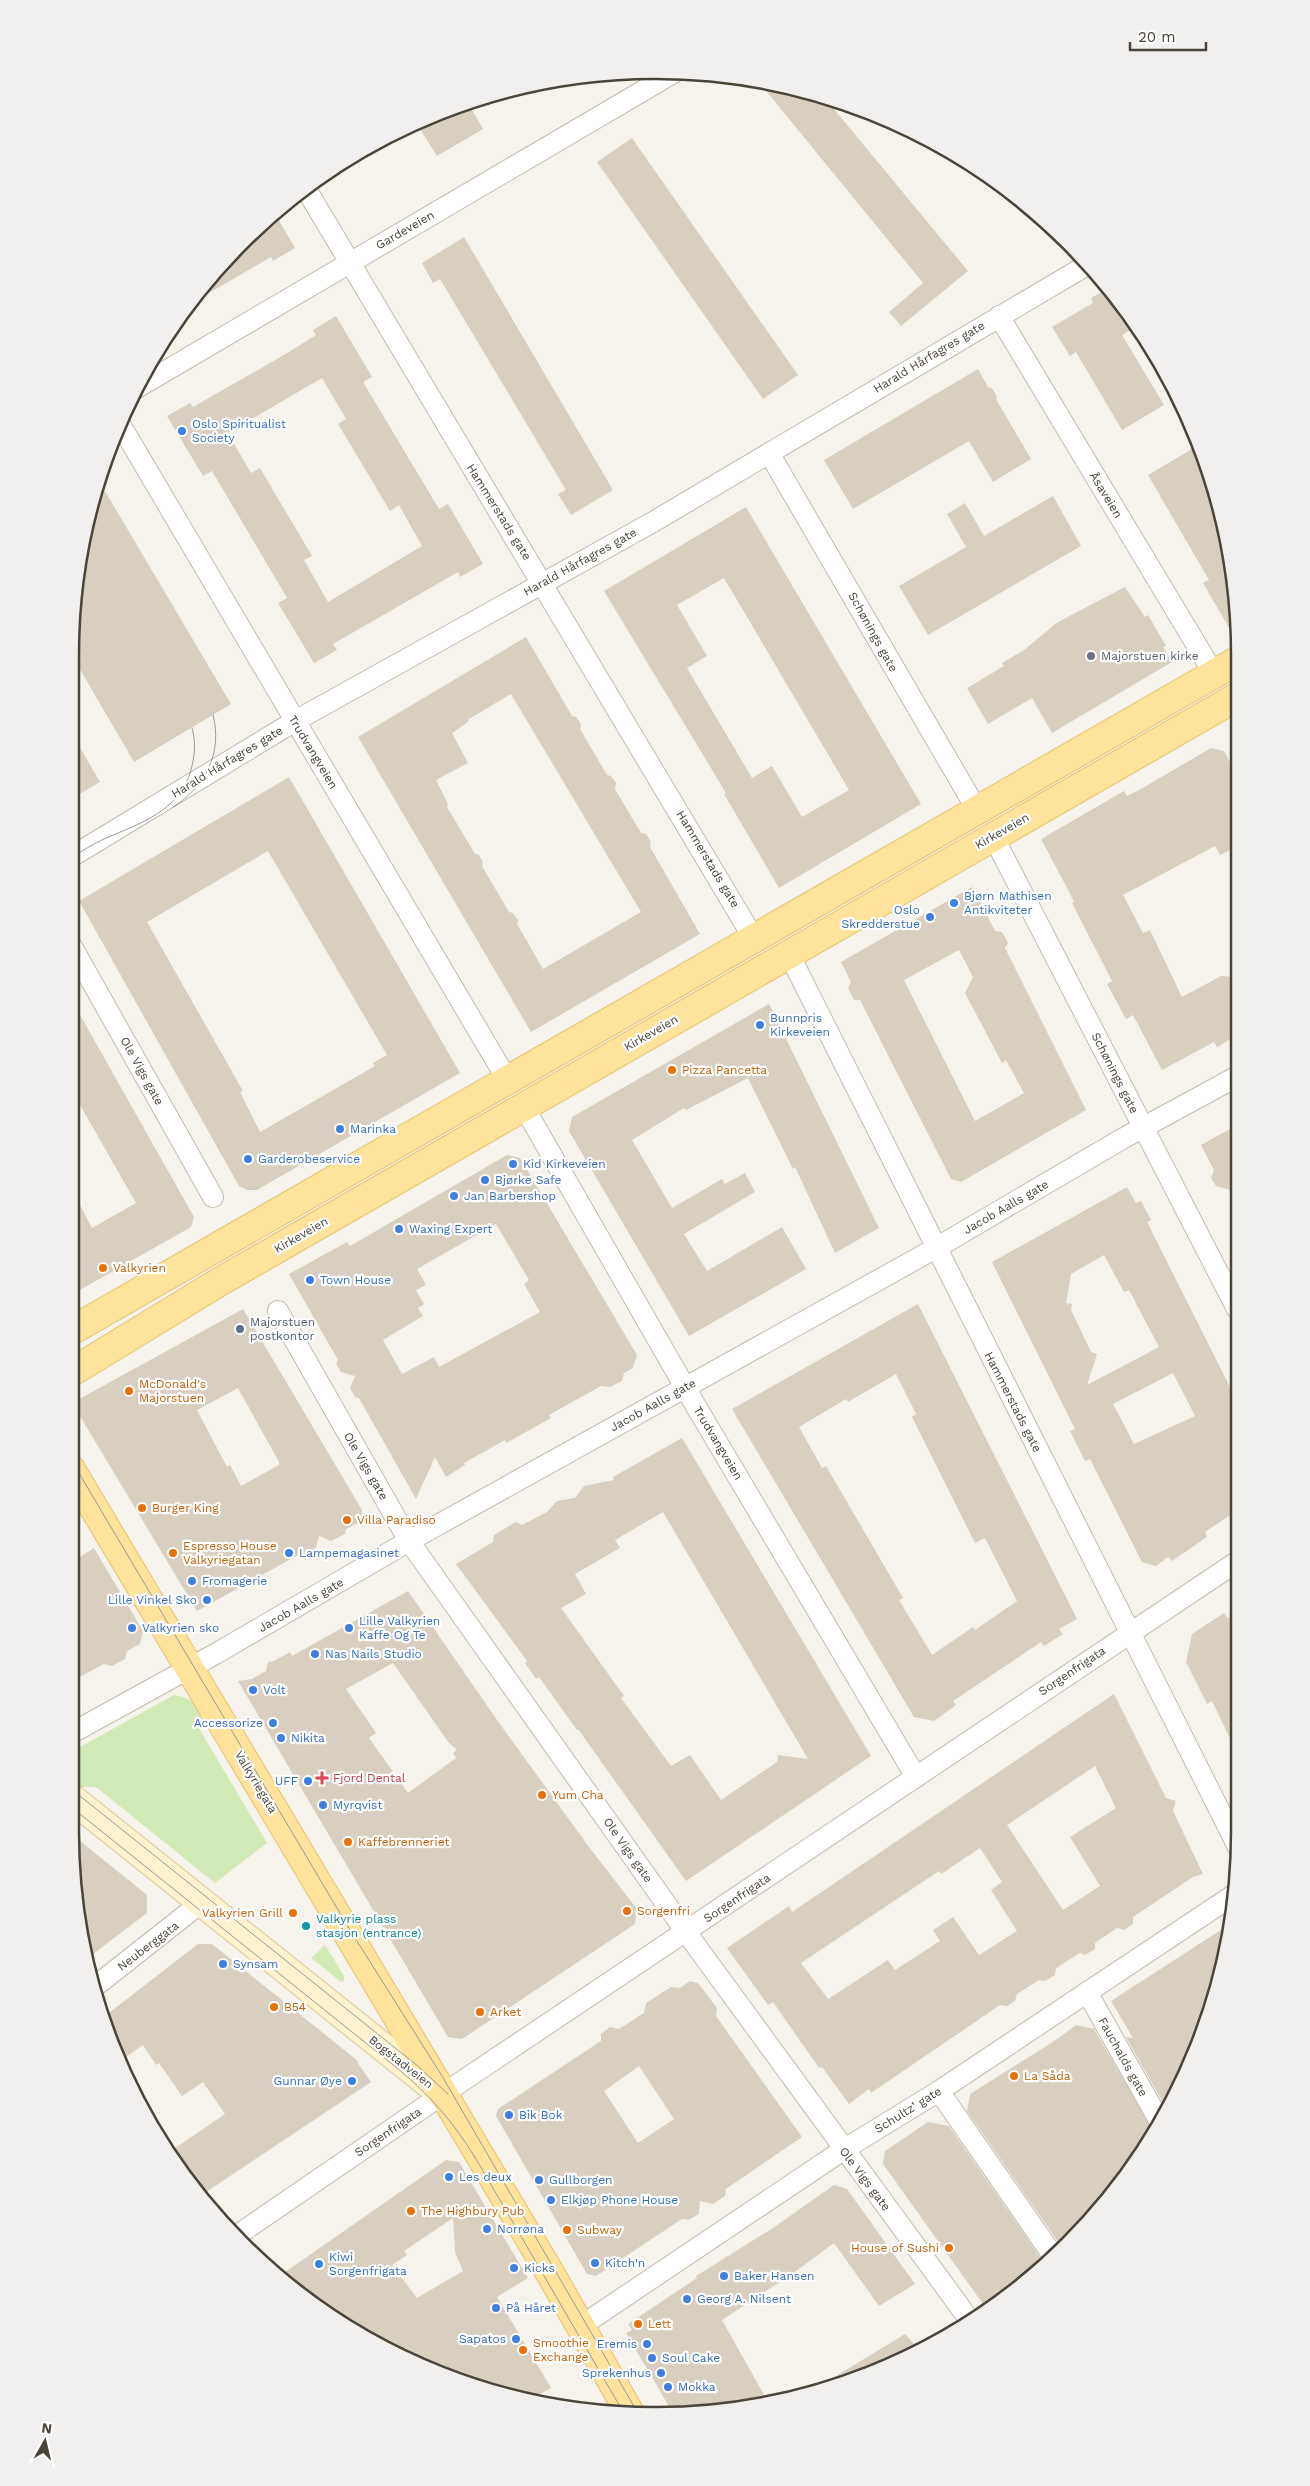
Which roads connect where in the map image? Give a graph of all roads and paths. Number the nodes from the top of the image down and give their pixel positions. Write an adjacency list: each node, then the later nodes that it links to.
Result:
1 (663, 79): 3 (street, Gardeveien)
2 (309, 194): 3 (street, Hammerstads gate)
3 (351, 262): 6 (street, Gardeveien); 9 (street, Hammerstads gate)
4 (1081, 268): 5 (street, Harald Hårfagres gate)
5 (999, 316): 8 (street, Harald Hårfagres gate); 10 (street, Åsaveien)
6 (148, 381)
7 (124, 431): 12 (street, Trudvangveien)
8 (769, 453): 9 (street, Harald Hårfagres gate); 13 (street, Schønings gate)
9 (543, 583): 12 (street, Harald Hårfagres gate); 16 (street, Hammerstads gate)
10 (1225, 668): 13 (main road)
11 (1231, 706): 14 (main road, Kirkeveien)
12 (295, 721): 15 (street, Harald Hårfagres gate); 20 (street, Trudvangveien)
13 (977, 810): 16 (main road)
14 (993, 836): 17 (main road, Kirkeveien); 22 (street, Schønings gate)
15 (79, 852)
16 (754, 939): 20 (main road)
17 (789, 954): 21 (main road, Kirkeveien); 24 (street, Hammerstads gate)
18 (79, 959): 23 (street, Ole Vigs gate)
19 (1231, 1079): 22 (street, Jacob Aalls gate)
20 (508, 1081): 27 (main road)
21 (524, 1107): 28 (main road, Kirkeveien); 29 (street, Trudvangveien)
22 (1143, 1128): 24 (street, Jacob Aalls gate); 25 (street, Schønings gate)
23 (214, 1197)
24 (936, 1248): 29 (street, Jacob Aalls gate); 33 (street, Hammerstads gate)
25 (1231, 1297)
26 (278, 1311): 31 (street, Ole Vigs gate)
27 (79, 1326)
28 (79, 1368)
29 (685, 1387): 31 (street, Jacob Aalls gate); 36 (street, Trudvangveien)
30 (79, 1483): 34 (main road, Valkyriegata)
31 (409, 1541): 34 (street, Jacob Aalls gate); 41 (street, Ole Vigs gate)
32 (1231, 1566): 33 (street, Sorgenfrigata)
33 (1130, 1632): 36 (street, Sorgenfrigata); 38 (street, Hammerstads gate)
34 (188, 1668): 35 (street, Jacob Aalls gate); 45 (main road, Valkyriegata)
35 (79, 1729)
36 (916, 1777): 41 (street, Sorgenfrigata)
37 (79, 1804): 40 (street, Bogstadveien)
38 (1231, 1833)
39 (1227, 1899): 43 (street, Schultz’ gate)
40 (202, 1902): 42 (street, Neuberggata); 45 (street, Bogstadveien)
41 (686, 1932): 45 (street, Sorgenfrigata); 47 (street, Ole Vigs gate)
42 (99, 1983)
43 (1087, 1992): 44 (street, Schultz’ gate); 46 (street, Fauchalds gate)
44 (939, 2091): 47 (street, Schultz’ gate); 49 (street)
45 (443, 2094): 48 (street, Sorgenfrigata); 51 (main road, Bogstadveien)
46 (1156, 2115)
47 (843, 2150): 50 (street, Ole Vigs gate); 51 (street, Schultz’ gate)
48 (242, 2232)
49 (1049, 2250)
50 (966, 2316)
51 (581, 2326): 52 (main road, Bogstadveien)
52 (626, 2406)

